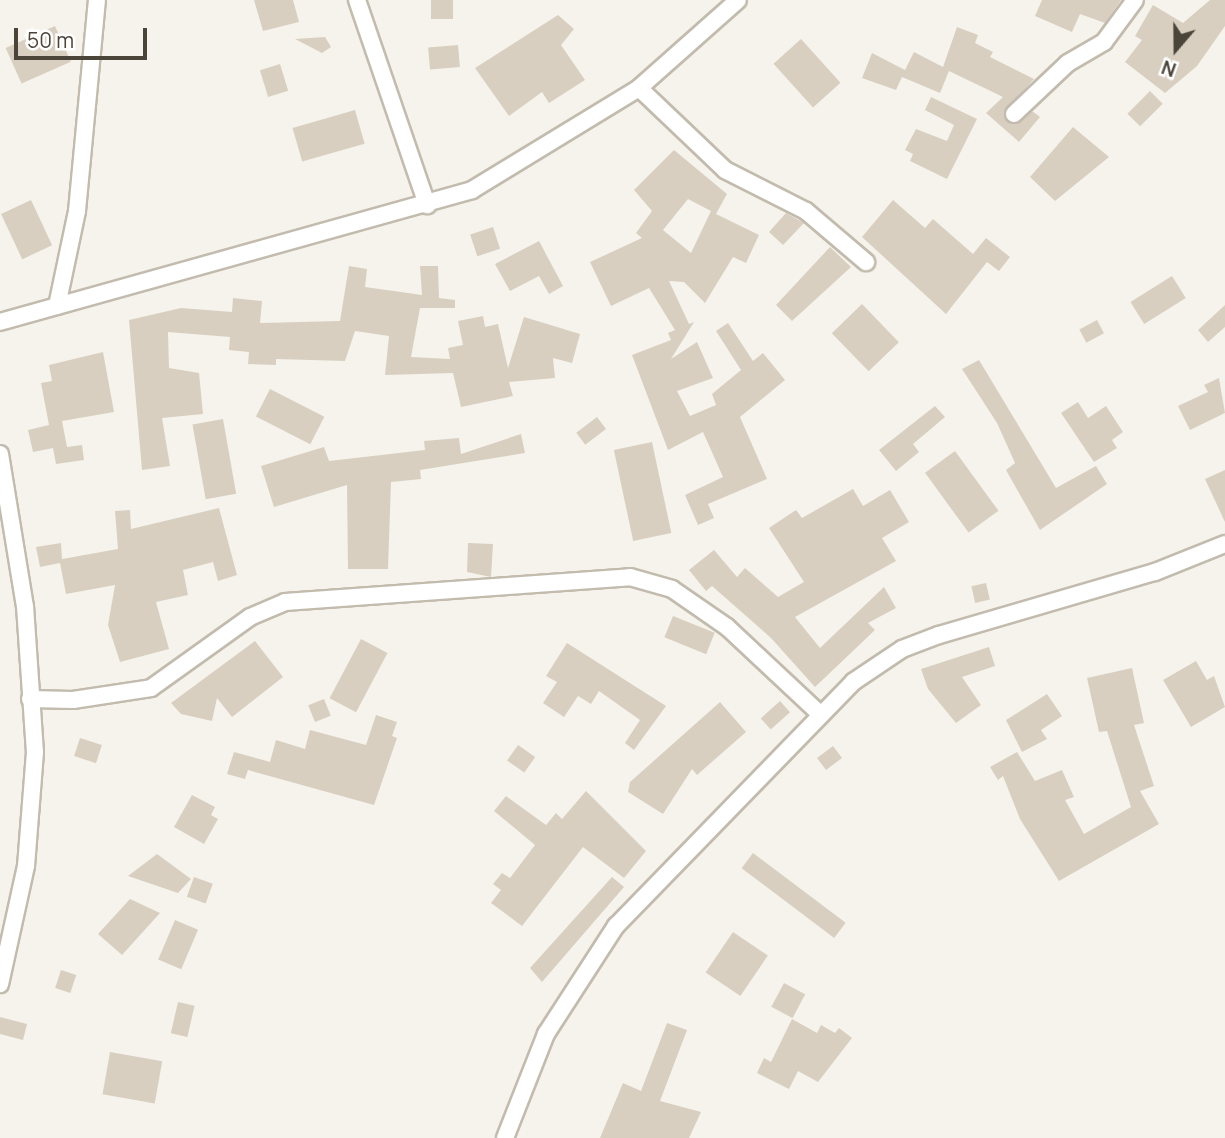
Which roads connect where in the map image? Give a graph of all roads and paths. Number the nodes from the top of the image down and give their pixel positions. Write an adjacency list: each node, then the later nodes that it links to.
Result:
1 (97, 0): 9 (street)
2 (357, 0): 7 (street)
3 (738, 0): 5 (street)
4 (1135, 0): 6 (street)
5 (639, 88): 7 (street); 8 (street)
6 (1014, 114)
7 (427, 205): 9 (street)
8 (866, 262)
9 (57, 306): 10 (street)
10 (0, 322)
11 (0, 454): 13 (street)
12 (1225, 544): 14 (street)
13 (30, 699): 14 (street); 15 (street)
14 (820, 714): 16 (street)
15 (0, 984)
16 (505, 1138)

